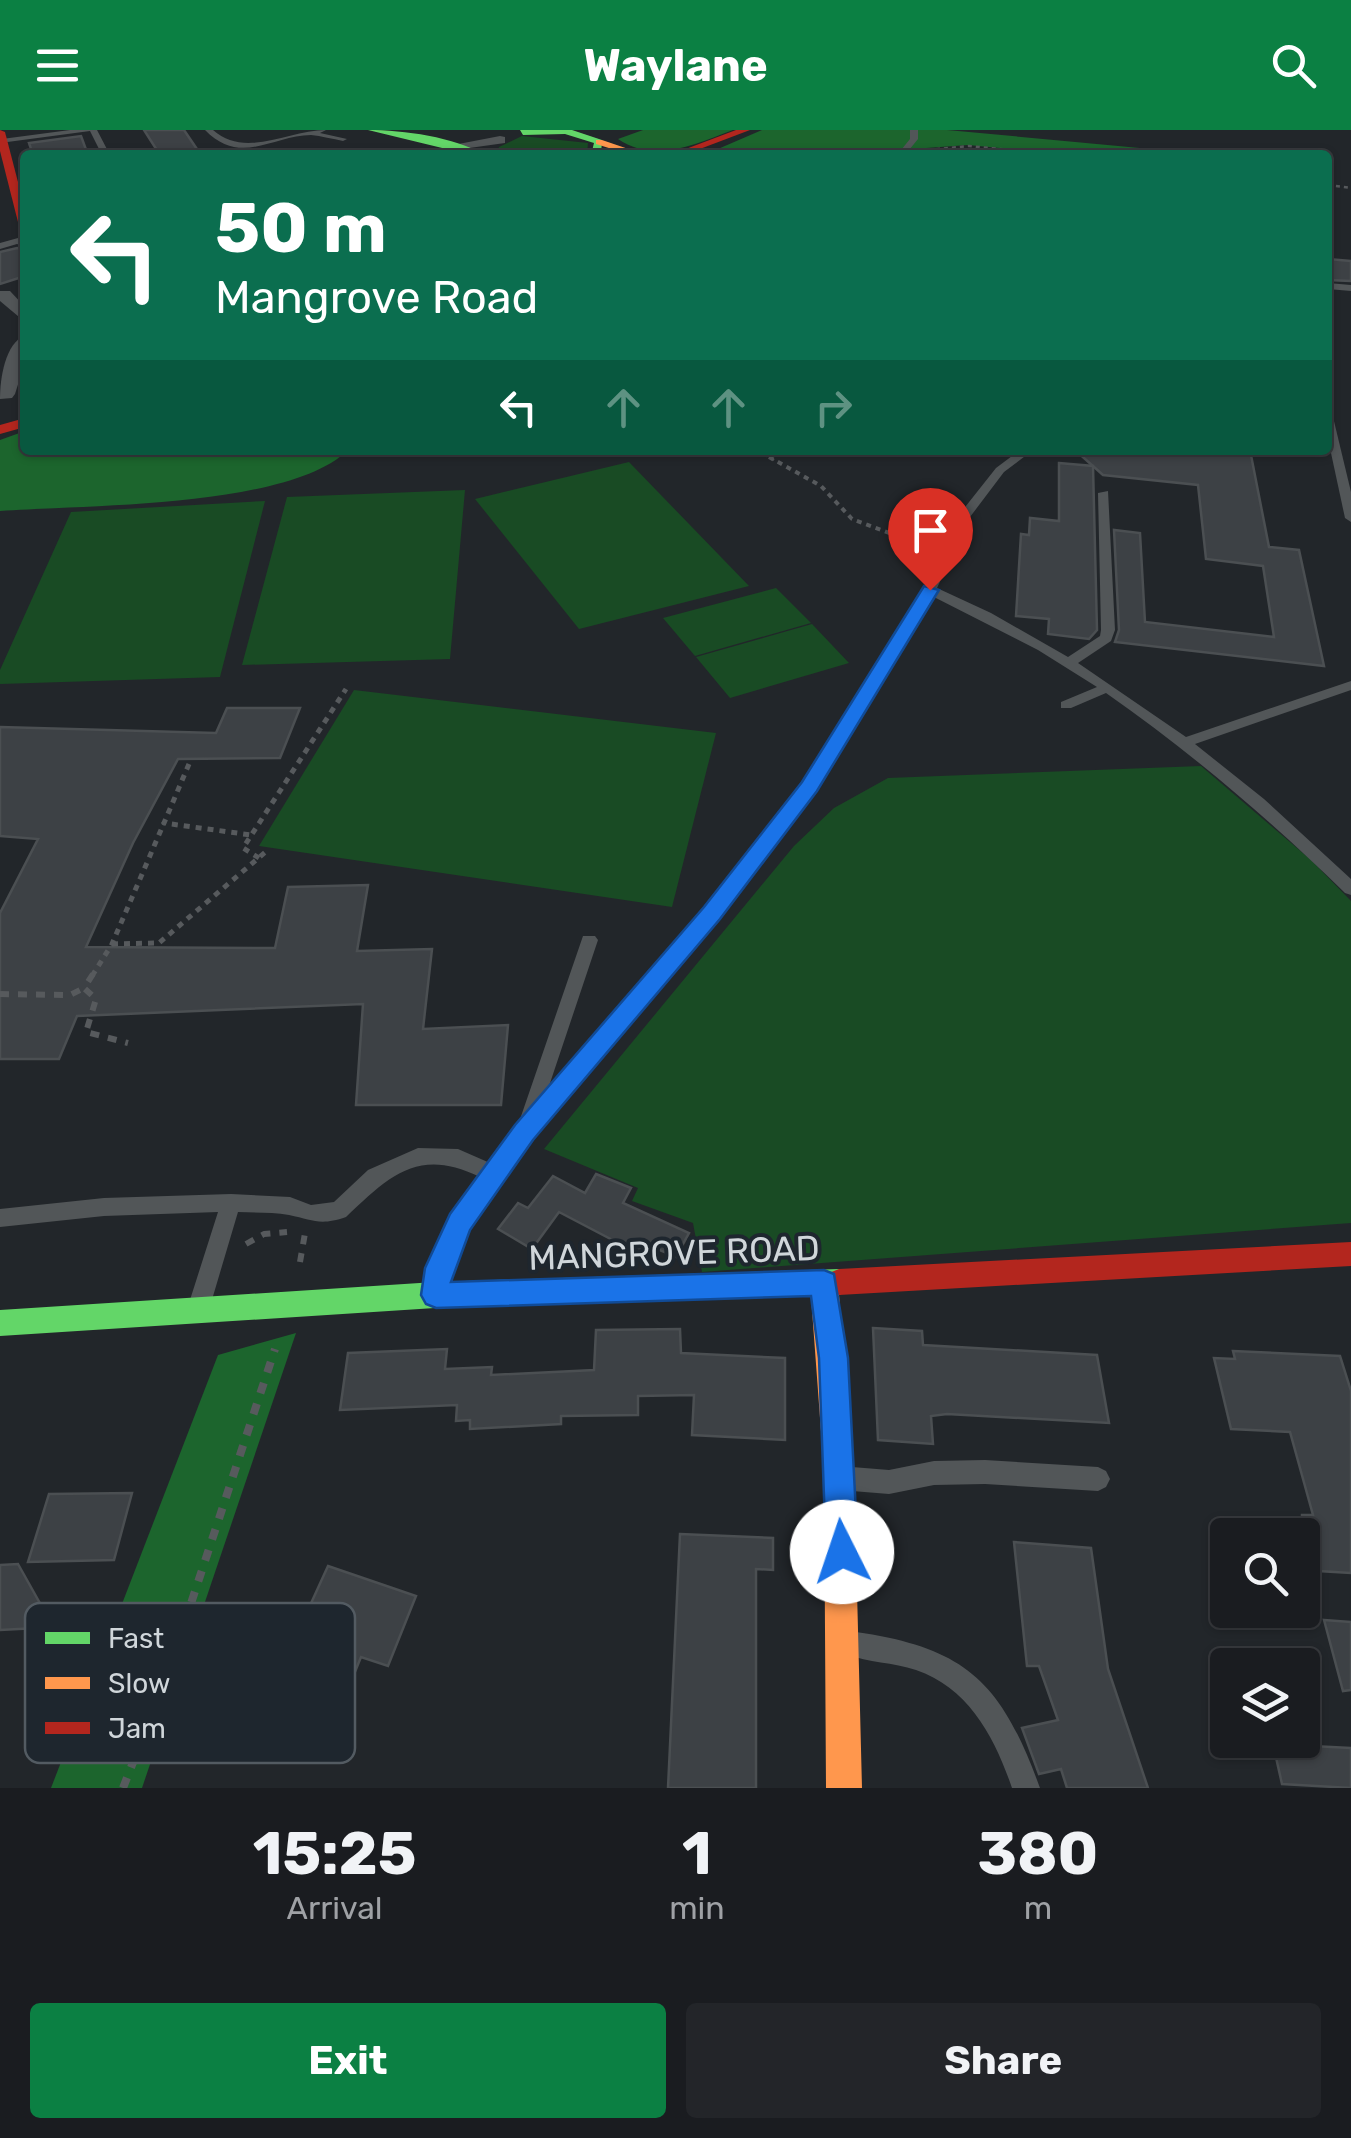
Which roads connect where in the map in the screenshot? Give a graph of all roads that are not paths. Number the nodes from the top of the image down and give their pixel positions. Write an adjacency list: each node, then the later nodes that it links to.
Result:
1 (90, 130): 9 (lane)
2 (209, 130): 13 (lane)
3 (274, 130): 10 (lane)
4 (322, 130): 8 (lane)
5 (373, 130): 14 (main road)
6 (745, 130): 19 (main road)
7 (525, 131): 12 (main road); 17 (main road)
8 (309, 132): 10 (lane); 11 (lane)
9 (1, 136): 20 (main road)
10 (284, 138): 13 (lane)
11 (343, 140)
12 (589, 140): 18 (main road)
13 (249, 147): 15 (lane); 16 (lane)
14 (418, 147): 17 (main road)
15 (244, 150)
16 (260, 150)
17 (489, 150)
18 (624, 150)
19 (689, 150)
20 (17, 205)
21 (20, 352): 22 (street)
22 (11, 402)
23 (1332, 435): 26 (lane)
24 (1021, 455): 27 (lane)
25 (1104, 493): 28 (lane)
26 (1351, 518)
27 (930, 590): 28 (lane); 35 (lane)
28 (1068, 664): 30 (lane)
29 (1351, 685): 32 (lane)
30 (1106, 688): 31 (lane); 32 (lane)
31 (1066, 705)
32 (1185, 742): 33 (lane)
33 (1351, 889)
34 (589, 940): 35 (lane)
35 (524, 1132): 36 (lane)
36 (496, 1175): 37 (lane); 41 (lane)
37 (231, 1203): 38 (lane); 42 (lane)
38 (0, 1218)
39 (1350, 1258): 40 (main road, MANGROVE ROAD)
40 (824, 1283): 41 (main road, MANGROVE ROAD); 44 (main road)
41 (436, 1295): 42 (main road, MANGROVE ROAD)
42 (198, 1308): 43 (main road, MANGROVE ROAD)
43 (0, 1323)
44 (837, 1477): 45 (lane); 46 (main road)
45 (1098, 1479)
46 (846, 1644): 47 (main road); 48 (lane)
47 (844, 1788)
48 (1026, 1788)

